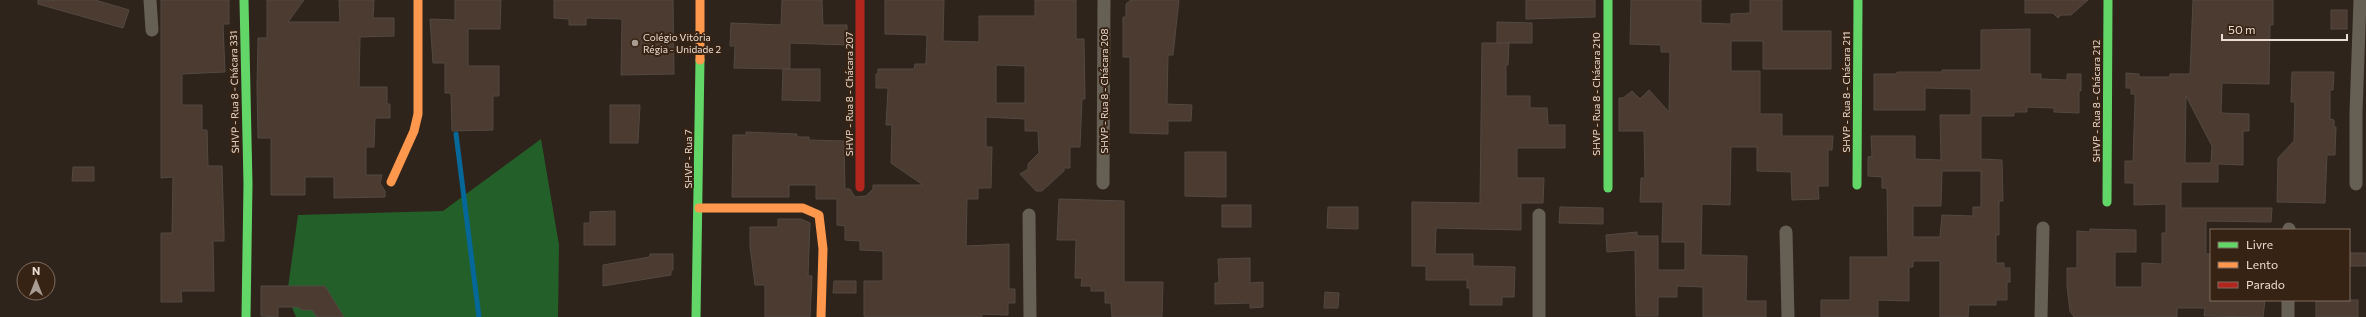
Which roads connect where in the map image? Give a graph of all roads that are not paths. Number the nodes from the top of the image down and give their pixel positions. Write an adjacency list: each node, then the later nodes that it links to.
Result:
1 (150, 0): 11 (street)
2 (244, 0): 25 (street, SHVP - Rua 8 - Chácara 331)
3 (418, 0): 12 (street)
4 (700, 0): 19 (street, SHVP - Rua 7)
5 (860, 0): 16 (street, SHVP - Rua 8 - Chácara 207)
6 (1104, 0): 13 (street, SHVP - Rua 8 - Chácara 208)
7 (1608, 0): 17 (street, SHVP - Rua 8 - Chácara 210)
8 (1858, 0): 15 (street, SHVP - Rua 8 - Chácara 211)
9 (2108, 0): 18 (street, SHVP - Rua 8 - Chácara 212)
10 (2360, 0): 14 (street)
11 (152, 30)
12 (391, 182)
13 (1103, 183)
14 (2356, 184)
15 (1857, 185)
16 (860, 187)
17 (1608, 188)
18 (2107, 202)
19 (699, 208): 26 (street, SHVP - Rua 7); 27 (street)
20 (1539, 215): 29 (street)
21 (1029, 216): 28 (street)
22 (2043, 228): 31 (street)
23 (1786, 232): 30 (street)
24 (2288, 301): 32 (street)
25 (246, 317)
26 (696, 317)
27 (821, 317)
28 (1030, 317)
29 (1539, 317)
30 (1788, 317)
31 (2041, 317)
32 (2288, 317)

